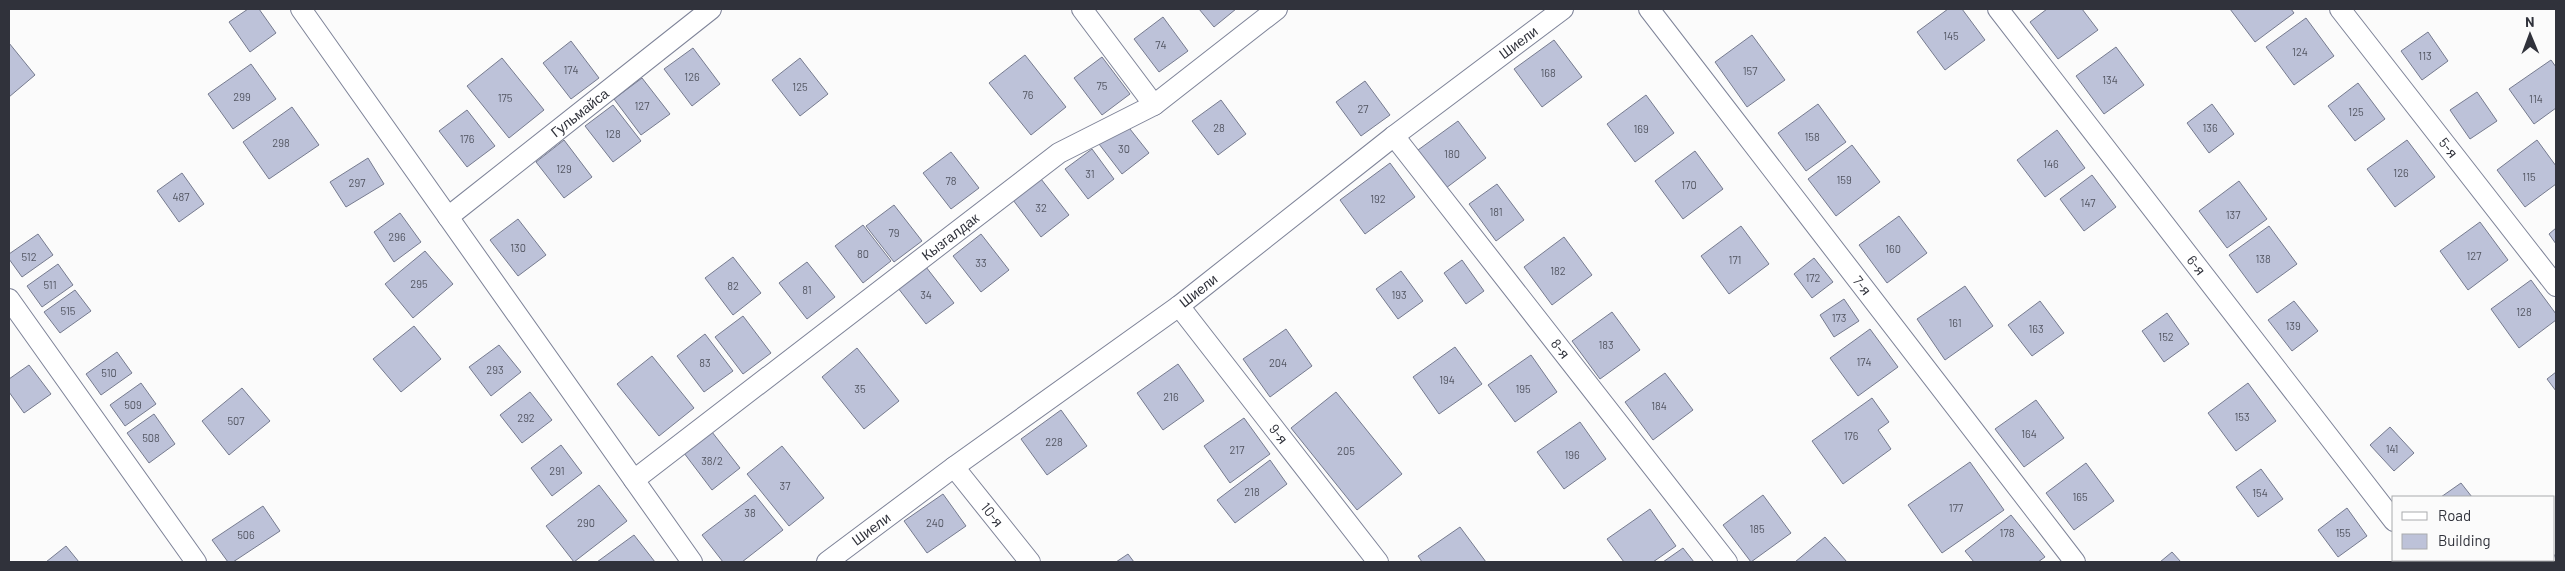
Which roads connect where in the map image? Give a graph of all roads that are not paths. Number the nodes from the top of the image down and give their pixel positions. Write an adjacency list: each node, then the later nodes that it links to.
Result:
1 (301, 9): 11 (street)
2 (711, 9): 11 (street, Гульмайса)
3 (1082, 9): 9 (street)
4 (1277, 9): 9 (street, Кызгалдак)
5 (1564, 9): 10 (street, Шиели)
6 (1649, 9): 24 (street, 7-я)
7 (1998, 9): 17 (street, 6-я)
8 (2340, 9): 12 (street, 5-я)
9 (1154, 105): 16 (street, Кызгалдак)
10 (1394, 136): 14 (street, Шиели); 23 (street, 8-я)
11 (448, 217): 16 (street)
12 (2556, 286)
13 (9, 299): 18 (street)
14 (1179, 306): 15 (street, Шиели); 22 (street, 9-я)
15 (954, 466): 20 (street, Шиели); 21 (street, 10-я)
16 (634, 480): 19 (street)
17 (2392, 518)
18 (196, 562)
19 (692, 562)
20 (827, 562)
21 (1030, 562)
22 (1378, 562)
23 (1726, 562)
24 (2075, 562)

